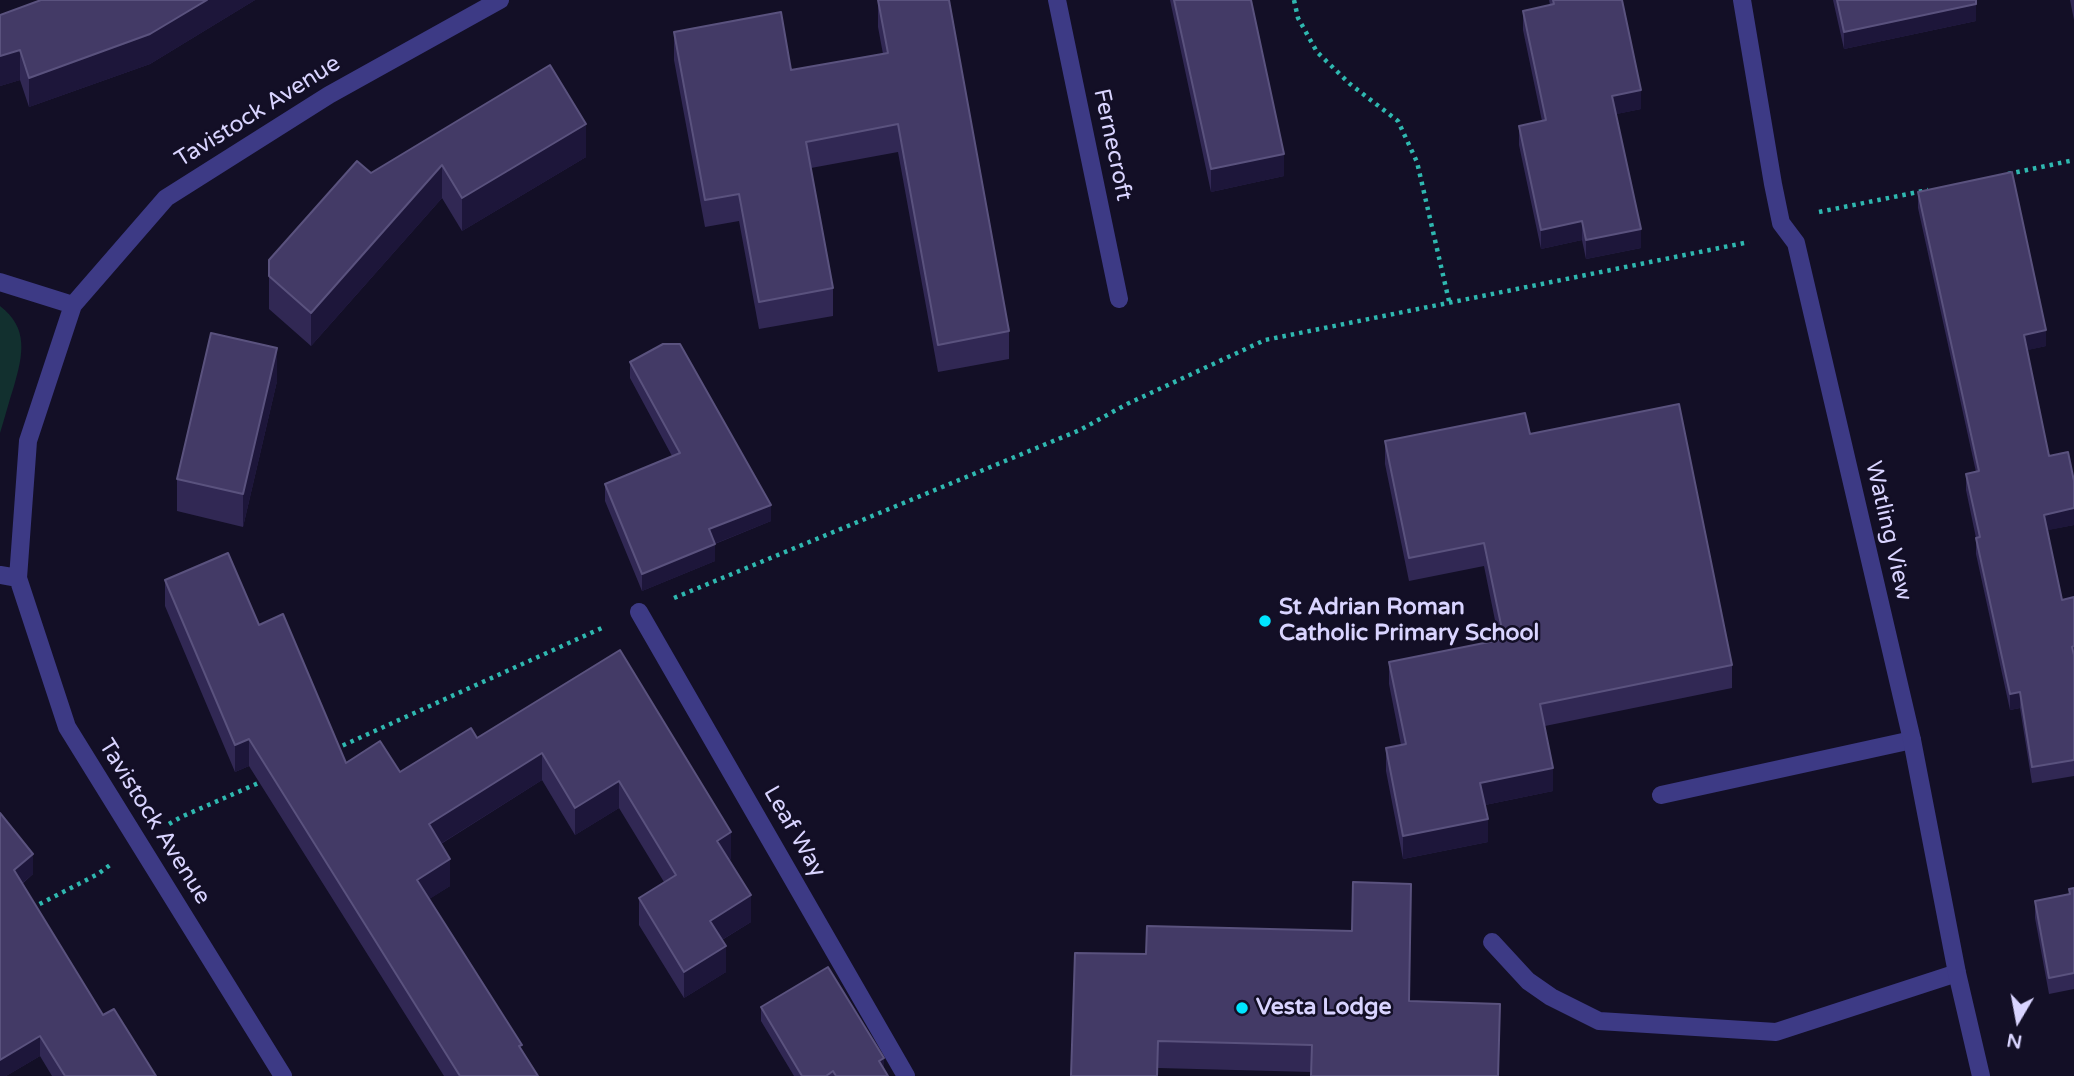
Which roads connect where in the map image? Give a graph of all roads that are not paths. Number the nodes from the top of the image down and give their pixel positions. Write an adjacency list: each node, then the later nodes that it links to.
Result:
1 (500, 0): 6 (street, Tavistock Avenue)
2 (1057, 0): 5 (street, Fernecroft)
3 (1742, 0): 9 (street, Watling View)
4 (0, 282): 6 (street)
5 (1119, 299)
6 (73, 305): 7 (street, Tavistock Avenue)
7 (9, 576): 13 (street, Tavistock Avenue)
8 (639, 612): 14 (street, Leaf Way)
9 (1912, 740): 10 (street); 12 (street, Watling View)
10 (1661, 795)
11 (1492, 942): 12 (street)
12 (1956, 972): 15 (street, Watling View)
13 (283, 1076)
14 (906, 1076)
15 (1981, 1076)

